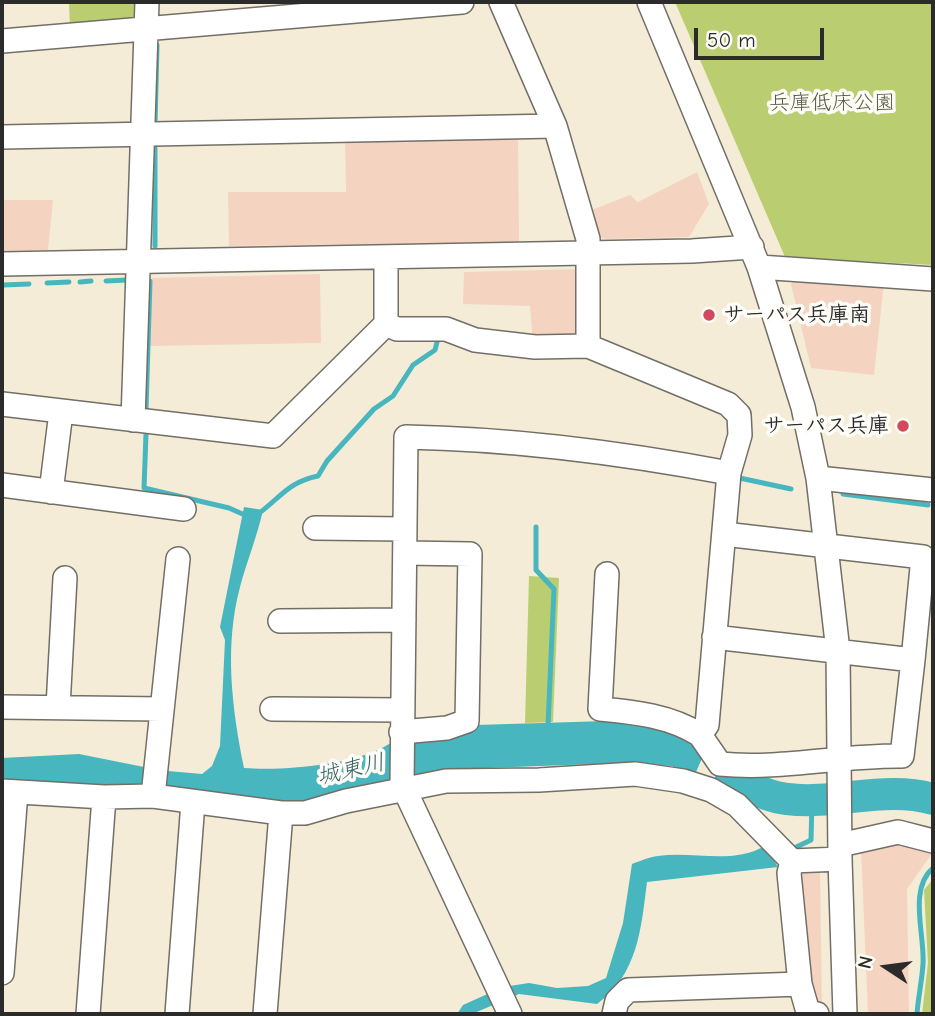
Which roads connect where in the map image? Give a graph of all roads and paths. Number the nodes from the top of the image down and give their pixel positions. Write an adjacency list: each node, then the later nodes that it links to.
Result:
1 (147, 2): 5 (street)
2 (462, 2): 5 (street)
3 (501, 2): 7 (street)
4 (649, 2): 11 (street)
5 (147, 30): 6 (street); 8 (street)
6 (2, 41)
7 (555, 126): 8 (street); 10 (street)
8 (144, 135): 9 (street); 13 (street)
9 (2, 137)
10 (588, 254): 11 (street); 12 (street); 17 (street)
11 (756, 257): 15 (street); 22 (street)
12 (386, 258): 13 (street); 16 (street)
13 (140, 262): 14 (street); 20 (street)
14 (2, 264)
15 (933, 279)
16 (386, 324): 17 (street); 20 (street)
17 (588, 346): 21 (street)
18 (2, 404): 19 (street)
19 (61, 412): 20 (street); 25 (street)
20 (133, 420)
21 (729, 472): 28 (street); 29 (street)
22 (818, 478): 24 (street); 30 (street)
23 (2, 485): 25 (street)
24 (933, 490)
25 (51, 492): 26 (street)
26 (184, 509)
27 (315, 528): 28 (street)
28 (405, 529): 31 (street)
29 (724, 534): 30 (street); 37 (street)
30 (827, 544): 38 (street); 39 (street)
31 (405, 553): 36 (street); 44 (street)
32 (178, 559): 42 (street)
33 (607, 574): 45 (street)
34 (65, 578): 41 (street)
35 (280, 621): 36 (street)
36 (404, 621): 44 (street)
37 (715, 637): 38 (street); 45 (street)
38 (838, 651): 39 (street); 46 (street)
39 (913, 660): 46 (street)
40 (2, 707): 41 (street)
41 (58, 707): 42 (street)
42 (162, 709): 51 (street)
43 (272, 709): 44 (street)
44 (401, 727): 48 (street)
45 (700, 735): 47 (street)
46 (840, 763): 47 (street); 56 (street)
47 (720, 764): 49 (street)
48 (403, 787): 49 (street); 54 (street); 60 (street)
49 (711, 790): 57 (street)
50 (9, 792): 52 (street); 58 (street)
51 (153, 796): 52 (street); 53 (street)
52 (104, 797): 61 (street)
53 (193, 802): 54 (street); 62 (street)
54 (281, 813): 63 (street)
55 (933, 841): 56 (street)
56 (840, 844): 57 (street); 66 (street)
57 (787, 855): 59 (street)
58 (2, 973)
59 (800, 984): 64 (street); 65 (street)
60 (508, 1011)
61 (88, 1014)
62 (177, 1014)
63 (265, 1014)
64 (614, 1014)
65 (817, 1014)
66 (845, 1014)

